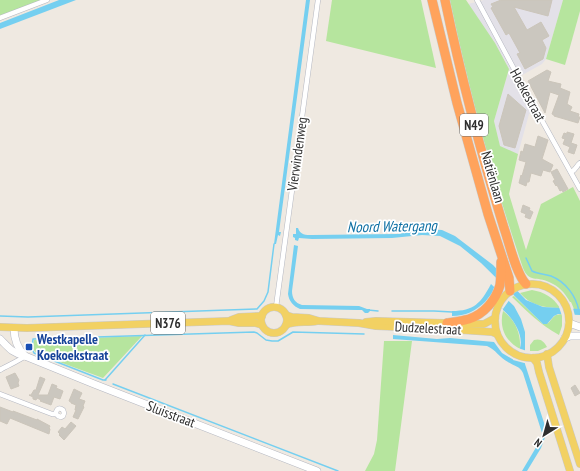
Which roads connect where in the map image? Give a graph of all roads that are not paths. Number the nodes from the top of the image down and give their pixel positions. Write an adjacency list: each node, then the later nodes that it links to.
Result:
1 (47, 0): 6 (street)
2 (318, 0): 14 (street, Vierwindenweg)
3 (432, 0): 10 (highway, Natiënlaan / N49)
4 (444, 0): 11 (highway, Natiënlaan / N49)
5 (477, 0): 8 (street, Hoekestraat)
6 (0, 18)
7 (580, 163): 8 (street)
8 (571, 172): 9 (street, Hoekestraat)
9 (580, 189)
10 (502, 255): 12 (highway, Natiënlaan / N49); 13 (highway)
11 (526, 284): 12 (main road); 18 (main road)
12 (513, 289): 13 (main road)
13 (493, 305): 17 (main road); 22 (highway)
14 (276, 308): 15 (main road, N376); 16 (main road, N376)
15 (286, 315): 20 (main road, Dudzelestraat / N376); 24 (main road)
16 (262, 316): 19 (main road, N376); 23 (main road)
17 (494, 318): 22 (main road, Dudzelestraat / N376); 28 (main road)
18 (569, 320): 26 (street); 31 (main road)
19 (229, 321): 23 (main road, N376); 27 (main road, N376)
20 (319, 321): 21 (main road, Dudzelestraat / N376); 24 (main road, Dudzelestraat / N376)
21 (359, 323): 22 (main road, Dudzelestraat / N376); 28 (main road, Dudzelestraat / N376)
22 (447, 323)
23 (262, 325): 24 (main road, N376)
24 (286, 325)
25 (0, 327): 27 (main road, N376)
26 (580, 327)
27 (14, 328): 33 (street)
28 (497, 334): 34 (main road)
29 (580, 336): 31 (street)
30 (0, 338): 33 (street, Sluisstraat)
31 (565, 338): 32 (main road)
32 (549, 354): 34 (main road); 38 (main road)
33 (25, 356): 35 (street); 39 (street, Sluisstraat)
34 (532, 358): 40 (main road)
35 (0, 370)
36 (0, 394): 37 (street)
37 (56, 414)
38 (580, 464)
39 (317, 471)
40 (570, 471)

